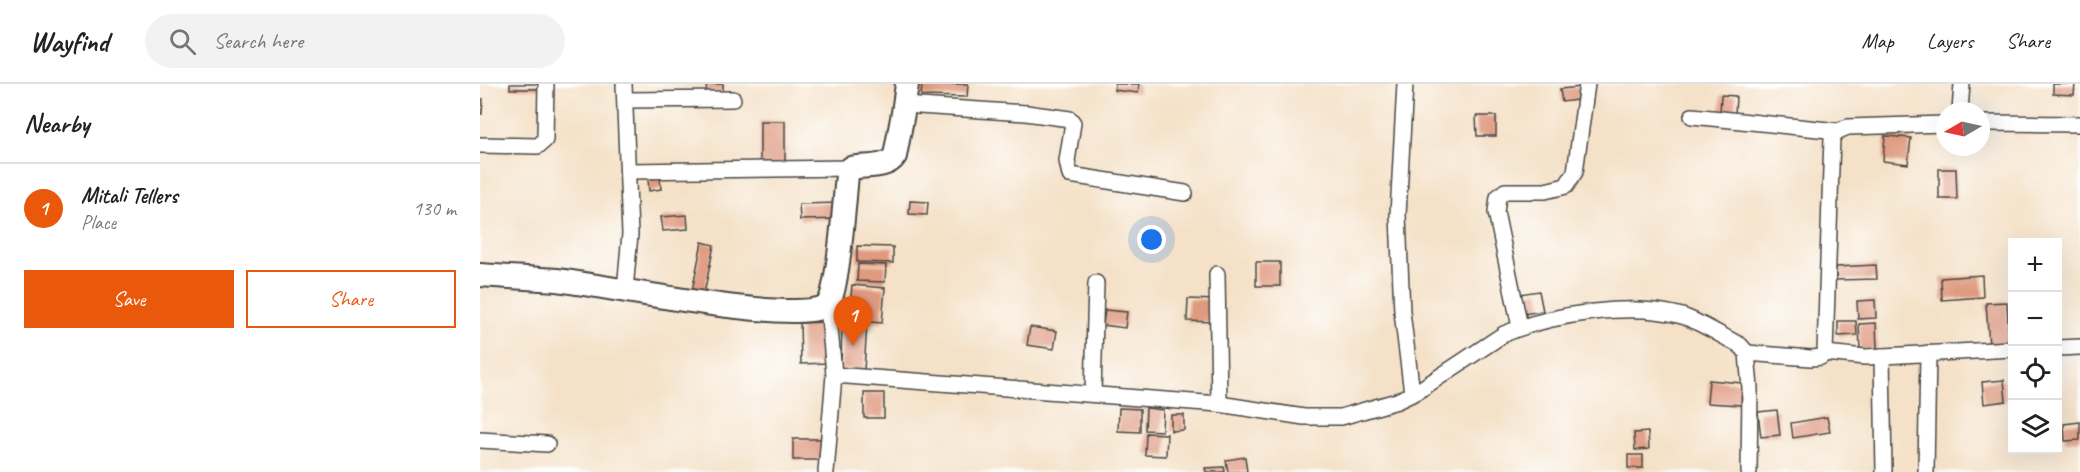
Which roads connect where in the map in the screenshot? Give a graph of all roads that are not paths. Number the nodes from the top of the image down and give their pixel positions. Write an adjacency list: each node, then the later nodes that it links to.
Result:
1 (546, 84): 15 (street)
2 (624, 84): 8 (street)
3 (1405, 84): 33 (street)
4 (1587, 84): 24 (street)
5 (1962, 84): 9 (street)
6 (905, 94): 16 (street); 18 (street)
7 (733, 99): 8 (street)
8 (626, 100): 17 (street)
9 (1961, 102)
10 (1692, 116): 14 (street)
11 (1990, 123): 13 (street)
12 (1936, 124): 14 (street)
13 (2080, 124)
14 (1838, 130): 29 (street)
15 (480, 146)
16 (851, 168): 17 (street); 23 (street)
17 (628, 171): 22 (street)
18 (1185, 193)
19 (1217, 274): 35 (street)
20 (480, 275): 22 (street)
21 (1096, 283): 34 (street)
22 (624, 291): 23 (street)
23 (828, 304): 32 (street)
24 (1520, 327): 28 (street); 33 (street)
25 (2080, 347): 26 (street)
26 (2062, 348)
27 (2008, 349): 30 (street)
28 (1747, 353): 29 (street); 39 (street)
29 (1825, 353): 31 (street)
30 (1928, 353): 31 (street); 41 (street)
31 (1881, 356): 40 (street)
32 (834, 375): 34 (street); 38 (street)
33 (1412, 393): 35 (street)
34 (1093, 394): 35 (street)
35 (1219, 404)
36 (480, 440): 37 (street)
37 (547, 444)
38 (826, 472)
39 (1749, 472)
40 (1884, 472)
41 (1926, 472)

